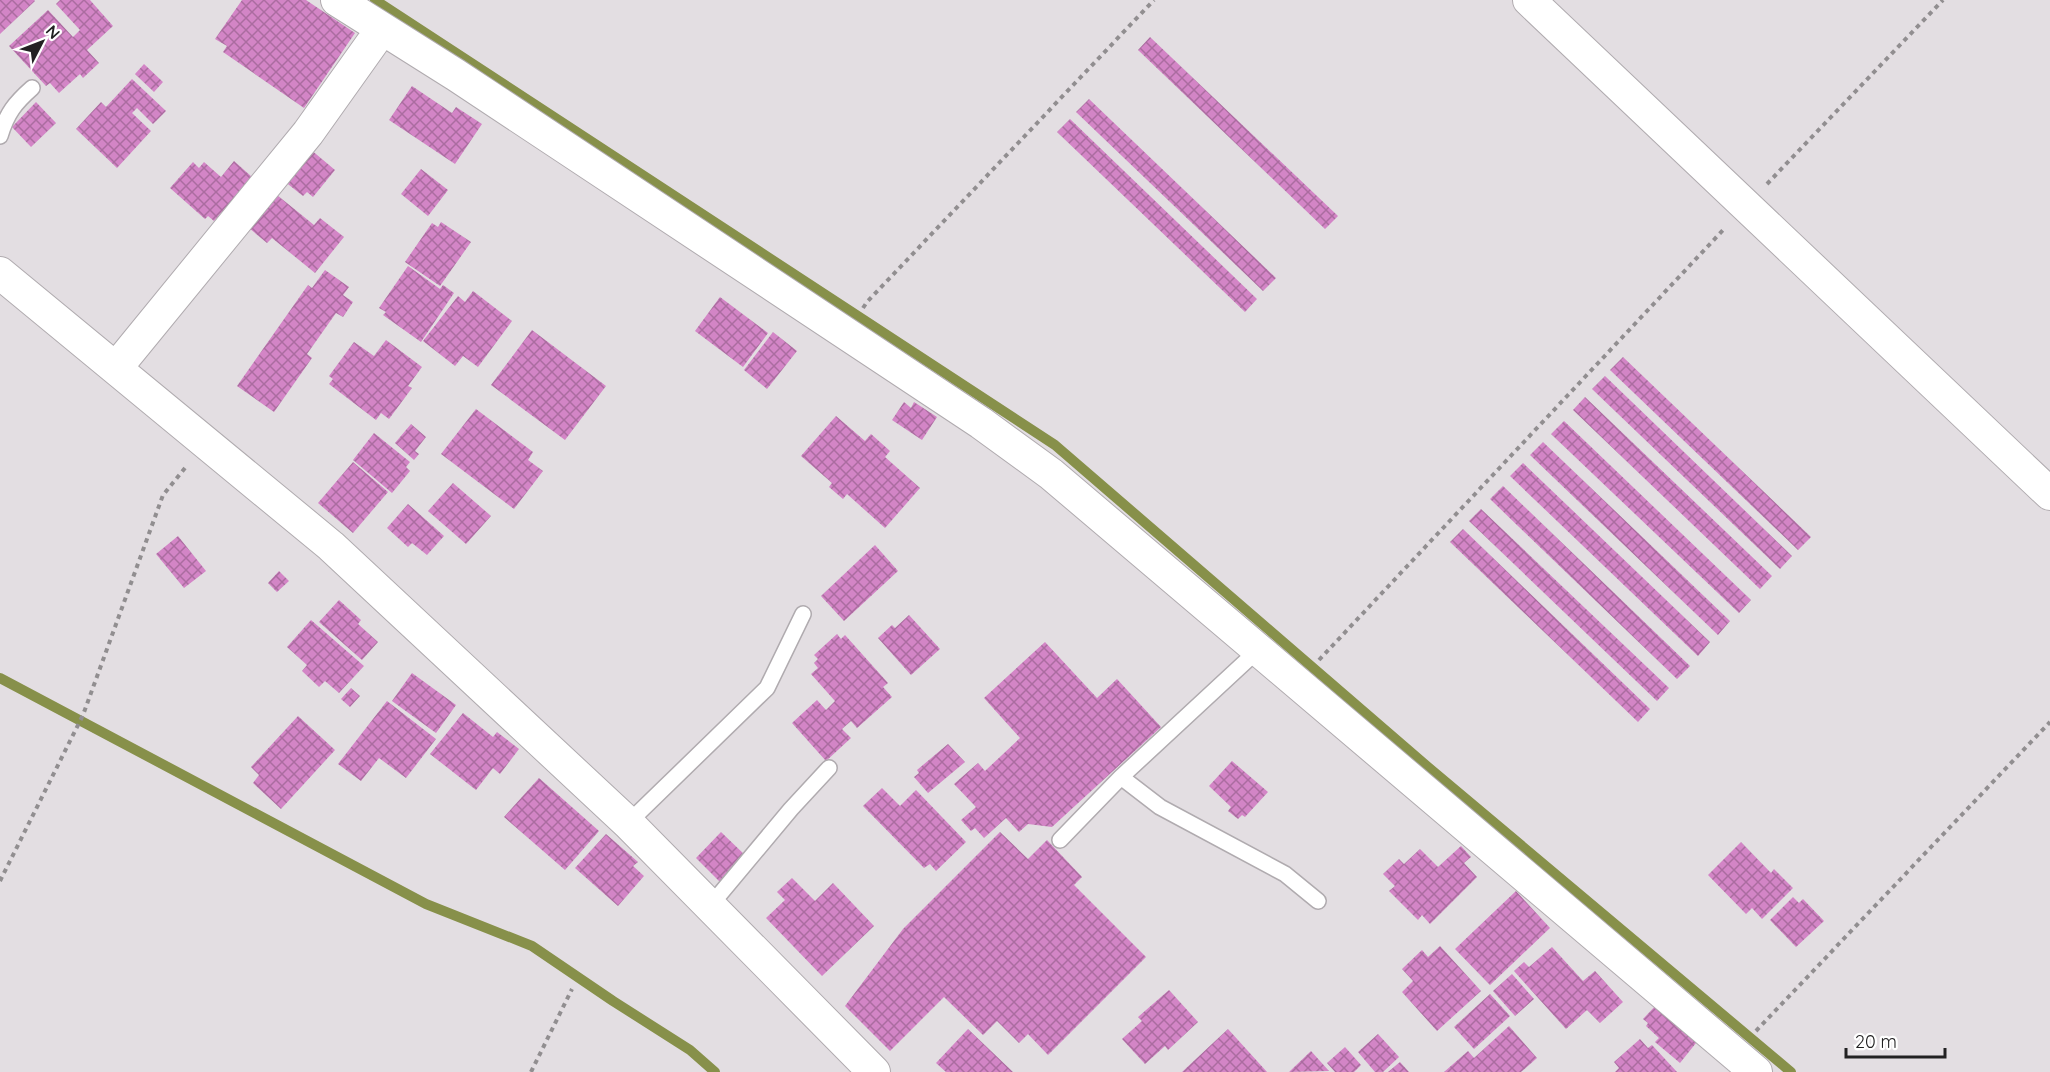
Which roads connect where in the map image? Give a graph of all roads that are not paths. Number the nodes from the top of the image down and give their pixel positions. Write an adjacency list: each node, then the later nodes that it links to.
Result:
1 (337, 0): 3 (street)
2 (1529, 0): 8 (street)
3 (382, 29): 7 (street); 10 (street)
4 (32, 88): 5 (lane)
5 (0, 136)
6 (0, 273): 7 (street)
7 (116, 368): 13 (street)
8 (2050, 494)
9 (803, 614): 13 (lane)
10 (1257, 651): 12 (lane); 17 (street)
11 (829, 768): 16 (lane)
12 (1121, 777): 14 (lane); 15 (lane)
13 (628, 823): 16 (street)
14 (1060, 840)
15 (1318, 901)
16 (710, 906): 18 (street)
17 (1738, 1066)
18 (873, 1072)

